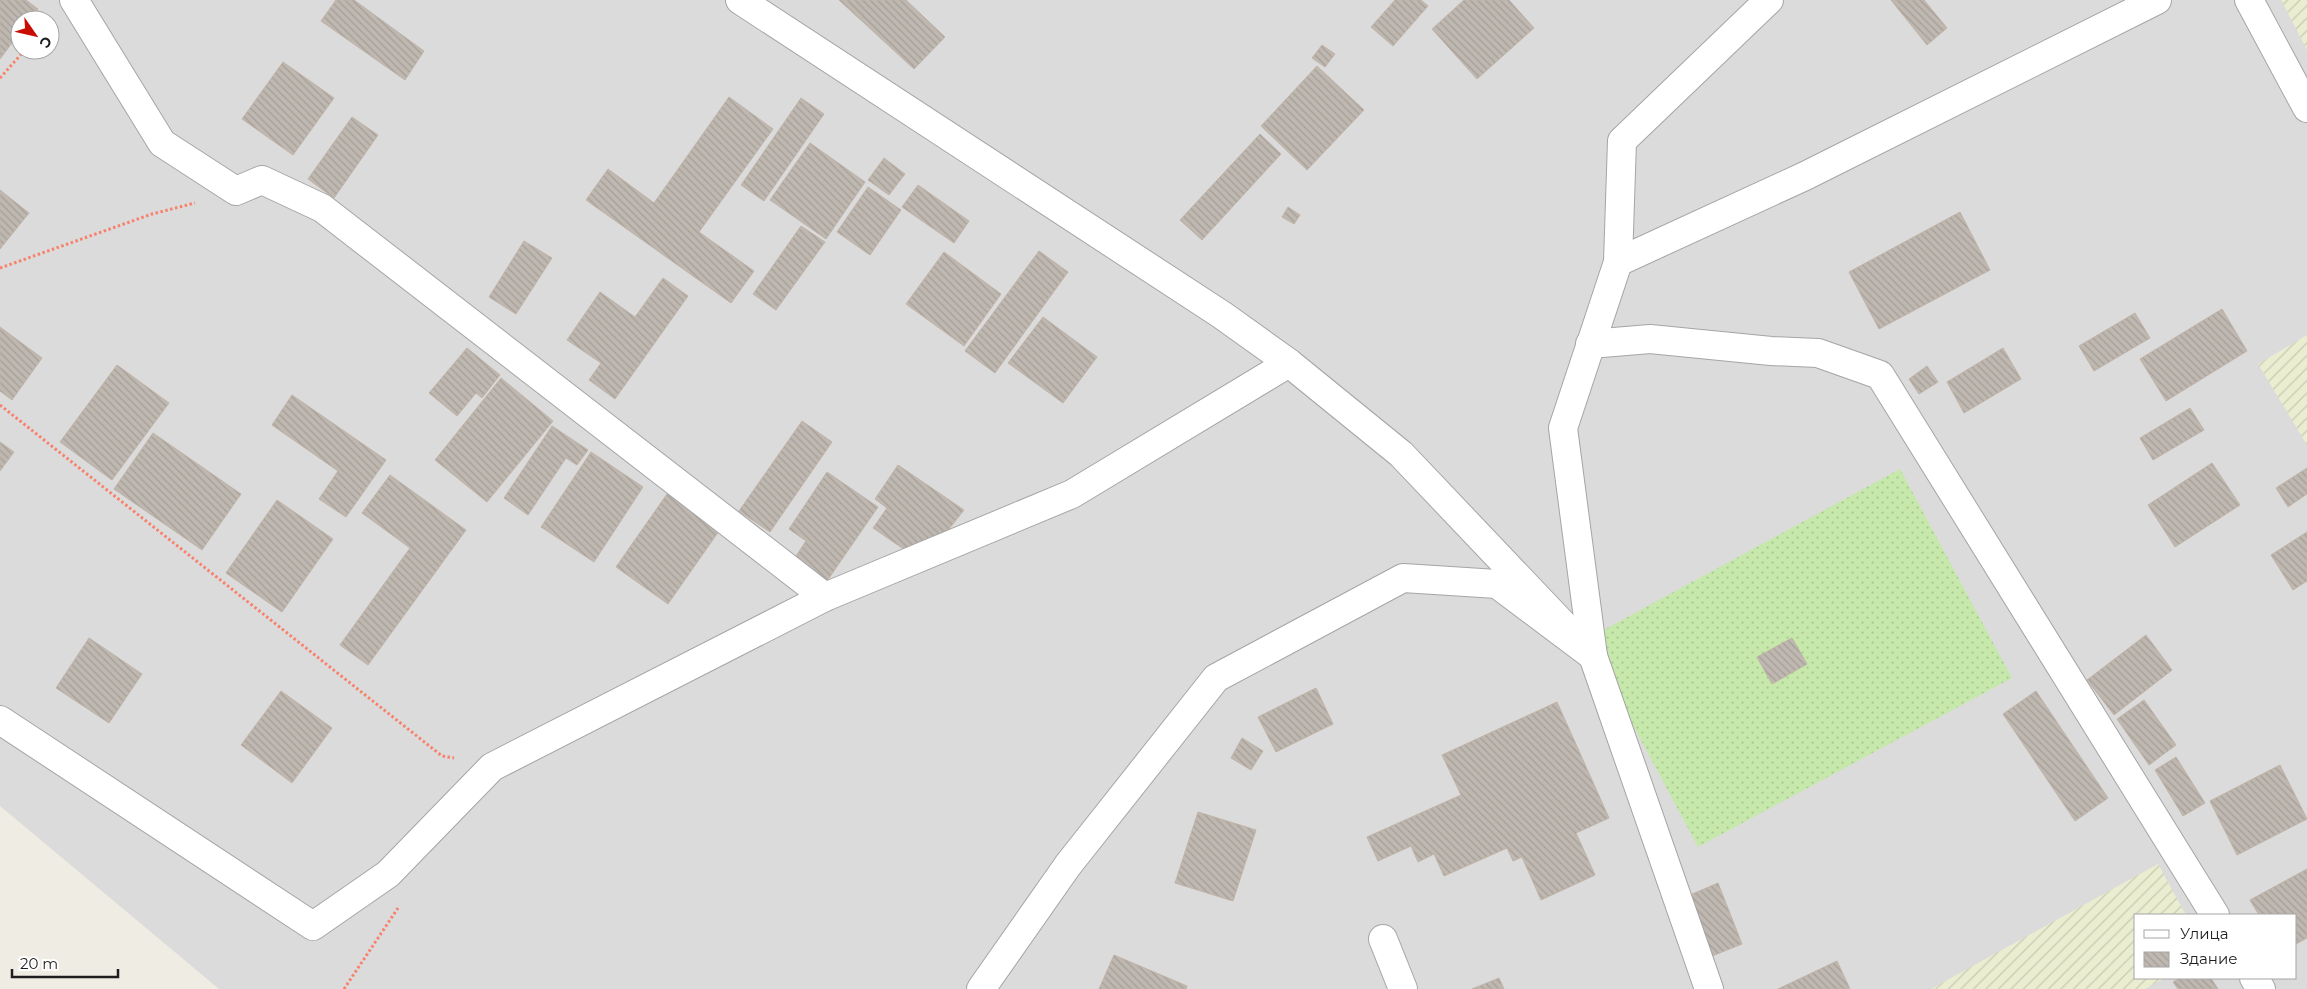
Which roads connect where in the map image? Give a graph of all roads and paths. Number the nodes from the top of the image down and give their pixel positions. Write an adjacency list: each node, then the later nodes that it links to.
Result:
1 (74, 0): 9 (street)
2 (740, 0): 13 (street)
3 (1769, 0): 10 (street)
4 (2157, 0): 10 (street)
5 (2249, 0): 8 (street)
6 (15, 60): 7 (path)
7 (0, 78)
8 (2307, 108)
9 (236, 192): 11 (path); 15 (street)
10 (1618, 262): 12 (street)
11 (0, 268)
12 (1590, 344): 16 (street); 20 (street)
13 (1289, 363): 15 (street); 16 (street)
14 (0, 405): 18 (path)
15 (825, 597): 18 (street)
16 (1594, 656): 23 (street); 25 (street)
17 (0, 720): 18 (street)
18 (492, 767)
19 (399, 907): 22 (path)
20 (2214, 914)
21 (1383, 939): 24 (street)
22 (344, 989)
23 (981, 989)
24 (1403, 989)
25 (1709, 989)

